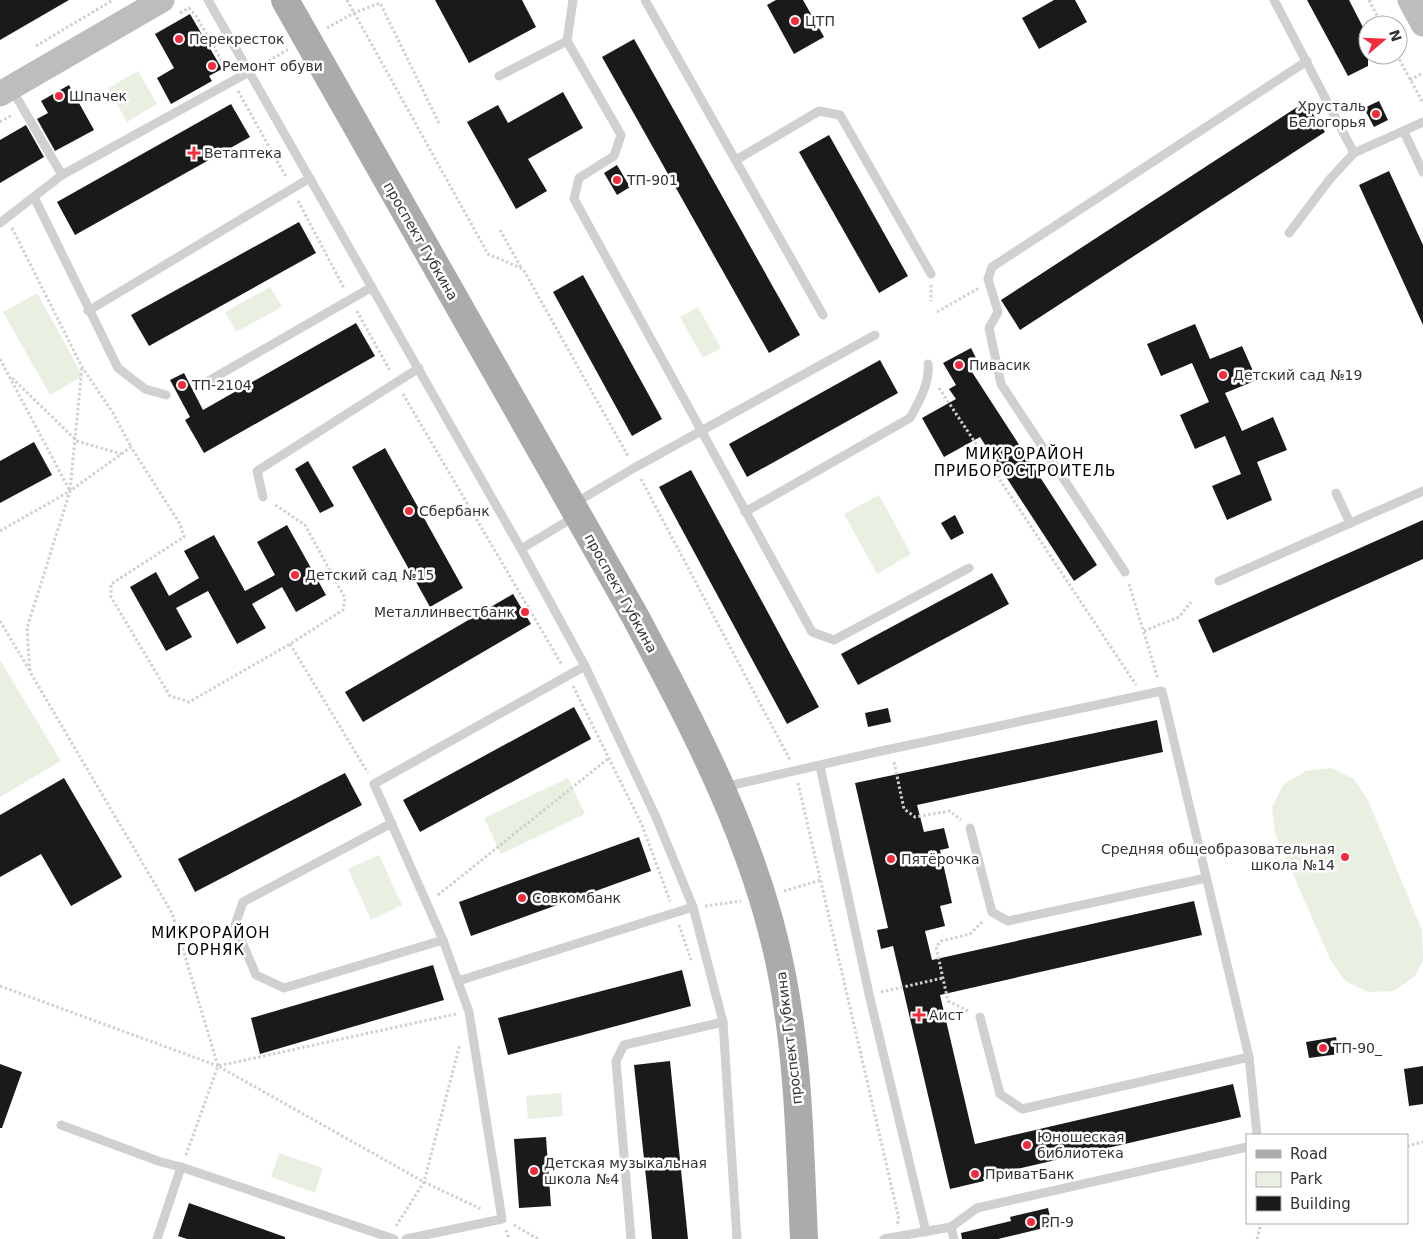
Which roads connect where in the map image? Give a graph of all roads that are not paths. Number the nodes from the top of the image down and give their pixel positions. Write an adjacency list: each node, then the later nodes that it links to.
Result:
1 (208, 0): 11 (lane)
2 (285, 0): 37 (main road, проспект Губкина)
3 (573, 0): 9 (lane)
4 (645, 0): 17 (lane)
5 (1274, 0): 10 (lane)
6 (1410, 0): 8 (main road)
7 (167, 9): 13 (main road)
8 (1423, 24)
9 (566, 41): 12 (lane); 33 (lane)
10 (1307, 61): 16 (lane); 42 (lane)
11 (248, 72): 19 (lane); 20 (lane)
12 (499, 76)
13 (11, 97): 19 (lane)
14 (1423, 122): 15 (lane)
15 (1404, 132): 16 (lane); 18 (lane)
16 (1354, 153): 23 (lane)
17 (736, 160): 24 (lane); 27 (lane)
18 (1423, 172)
19 (62, 176): 21 (lane)
20 (310, 178): 25 (lane); 26 (lane)
21 (34, 197): 22 (lane); 26 (lane)
22 (4, 221)
23 (1289, 233)
24 (931, 274)
25 (372, 287): 29 (lane); 31 (lane)
26 (88, 310): 32 (lane)
27 (823, 315)
28 (875, 335): 33 (lane)
29 (419, 368): 36 (lane); 40 (lane)
30 (928, 368): 38 (lane)
31 (205, 383)
32 (166, 395)
33 (702, 432): 37 (lane); 38 (lane)
34 (1423, 491): 39 (lane)
35 (1336, 493): 39 (lane)
36 (262, 497)
37 (575, 510): 40 (lane); 46 (main road, проспект Губкина)
38 (745, 512): 41 (lane)
39 (1350, 523): 43 (lane)
40 (521, 549): 44 (lane)
41 (969, 568)
42 (1125, 572)
43 (1219, 581)
44 (585, 666): 47 (lane); 50 (lane)
45 (820, 766): 46 (lane); 49 (lane); 61 (lane)
46 (721, 788): 67 (main road, проспект Губкина)
47 (392, 823): 51 (lane); 51 (lane)
48 (970, 828): 49 (lane)
49 (1206, 878): 55 (lane)
50 (692, 907): 52 (lane); 54 (lane)
51 (443, 940): 52 (lane)
52 (458, 981): 64 (lane)
53 (980, 1017): 55 (lane)
54 (723, 1022): 65 (lane); 66 (lane)
55 (1249, 1057): 57 (lane)
56 (61, 1125): 59 (lane)
57 (1257, 1134)
58 (1246, 1147): 60 (lane)
59 (181, 1167): 62 (lane); 63 (lane)
60 (951, 1227): 61 (lane); 69 (lane)
61 (926, 1232): 68 (lane)
62 (392, 1238)
63 (157, 1239)
64 (406, 1239)
65 (631, 1239)
66 (737, 1239)
67 (804, 1239)
68 (888, 1239)
69 (954, 1239)

